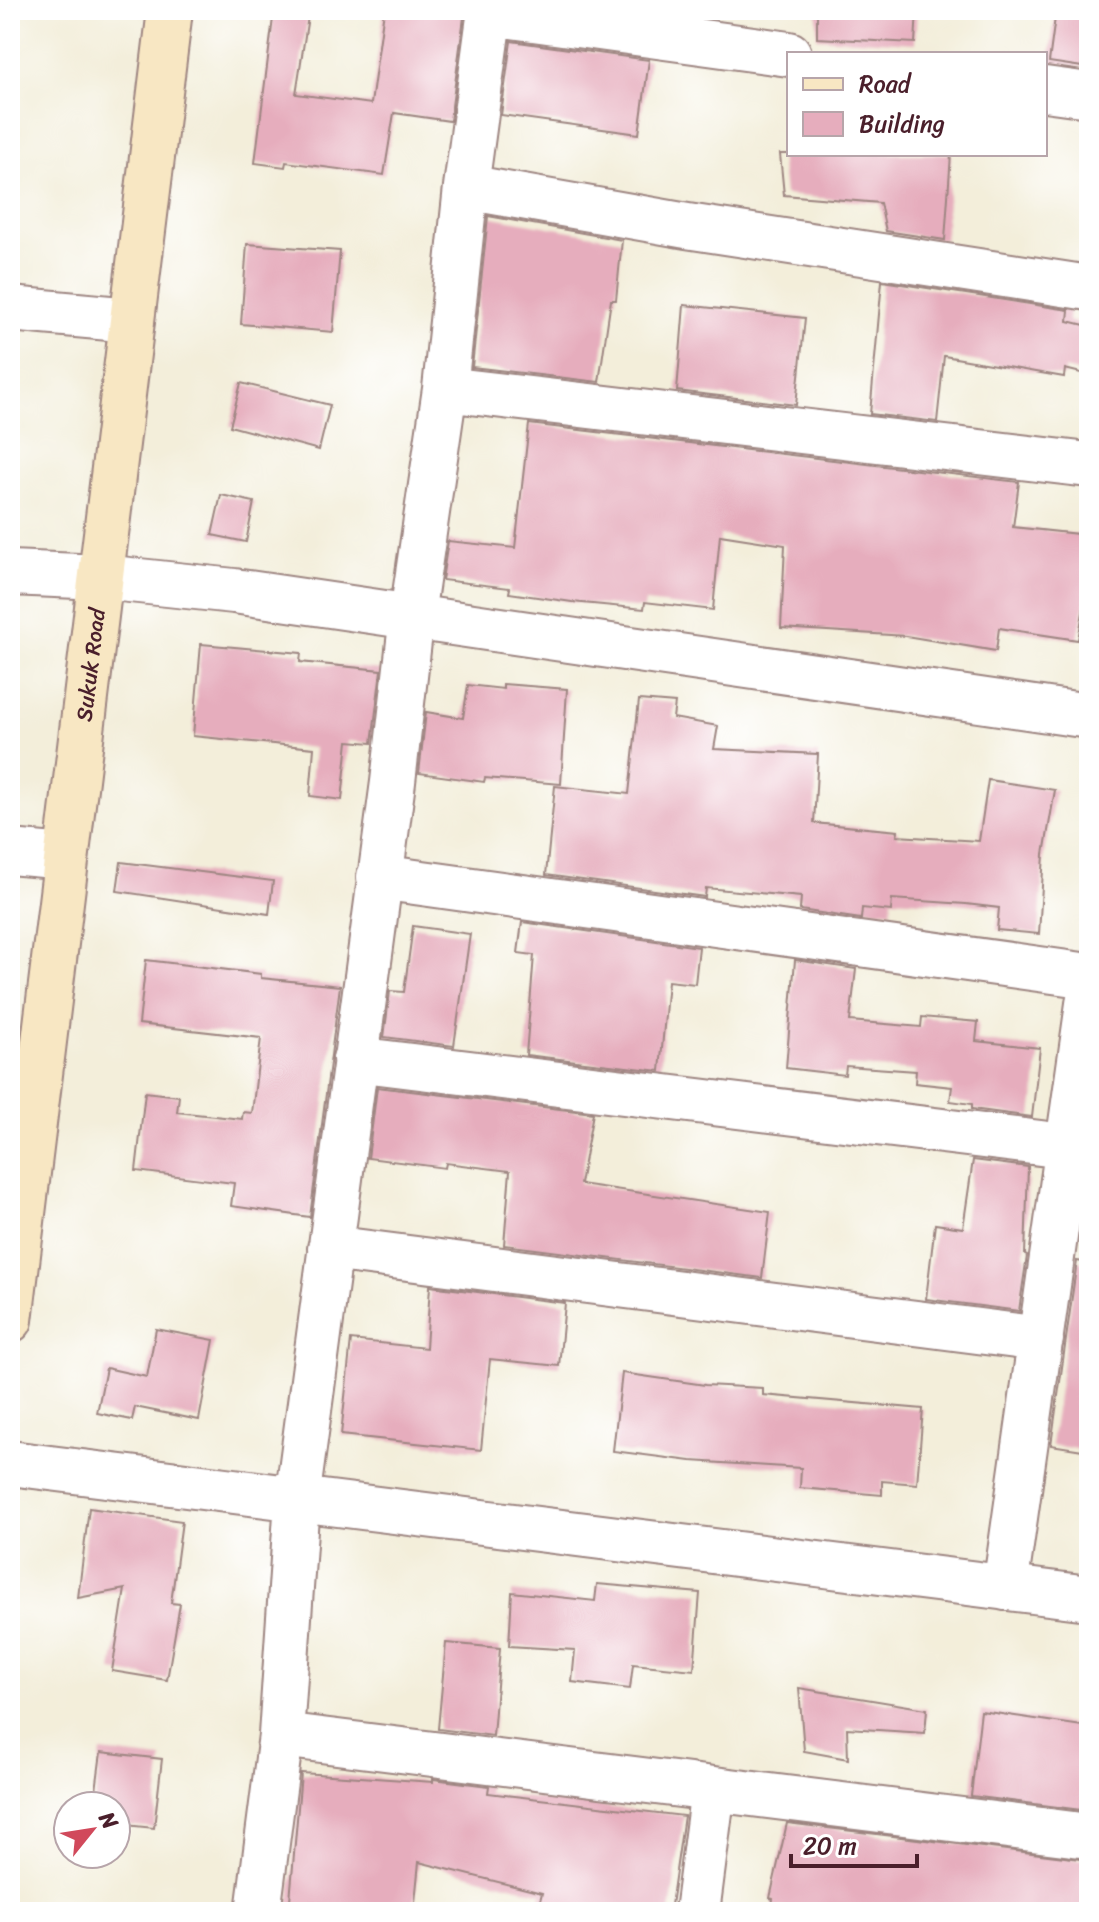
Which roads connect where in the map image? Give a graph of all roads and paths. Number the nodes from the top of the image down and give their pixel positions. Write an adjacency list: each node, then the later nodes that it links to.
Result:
1 (170, 10): 9 (street, Sukuk Road)
2 (490, 12): 3 (street); 6 (street)
3 (787, 54)
4 (1047, 89): 5 (street)
5 (1089, 95)
6 (466, 187): 7 (street); 10 (street)
7 (1089, 288)
8 (10, 309): 9 (street)
9 (132, 320): 13 (street, Sukuk Road)
10 (445, 389): 11 (street); 14 (street)
11 (1089, 465)
12 (10, 573): 13 (street)
13 (101, 577): 14 (street); 17 (street, Sukuk Road)
14 (412, 615): 15 (street); 18 (street)
15 (1089, 716)
16 (10, 852): 17 (street)
17 (66, 857): 25 (street, Sukuk Road)
18 (379, 877): 19 (street); 21 (street)
19 (1089, 976)
20 (1089, 997): 22 (street)
21 (355, 1059): 22 (street); 24 (street)
22 (1078, 1148): 23 (street)
23 (1072, 1235): 26 (street)
24 (330, 1248): 26 (street); 28 (street)
25 (10, 1320)
26 (1041, 1339): 29 (street)
27 (10, 1463): 28 (street)
28 (297, 1500): 29 (street); 31 (street)
29 (1005, 1588): 30 (street)
30 (1089, 1598)
31 (281, 1735): 32 (street); 34 (street)
32 (713, 1789): 33 (street); 35 (street)
33 (1089, 1836)
34 (258, 1912)
35 (697, 1912)

